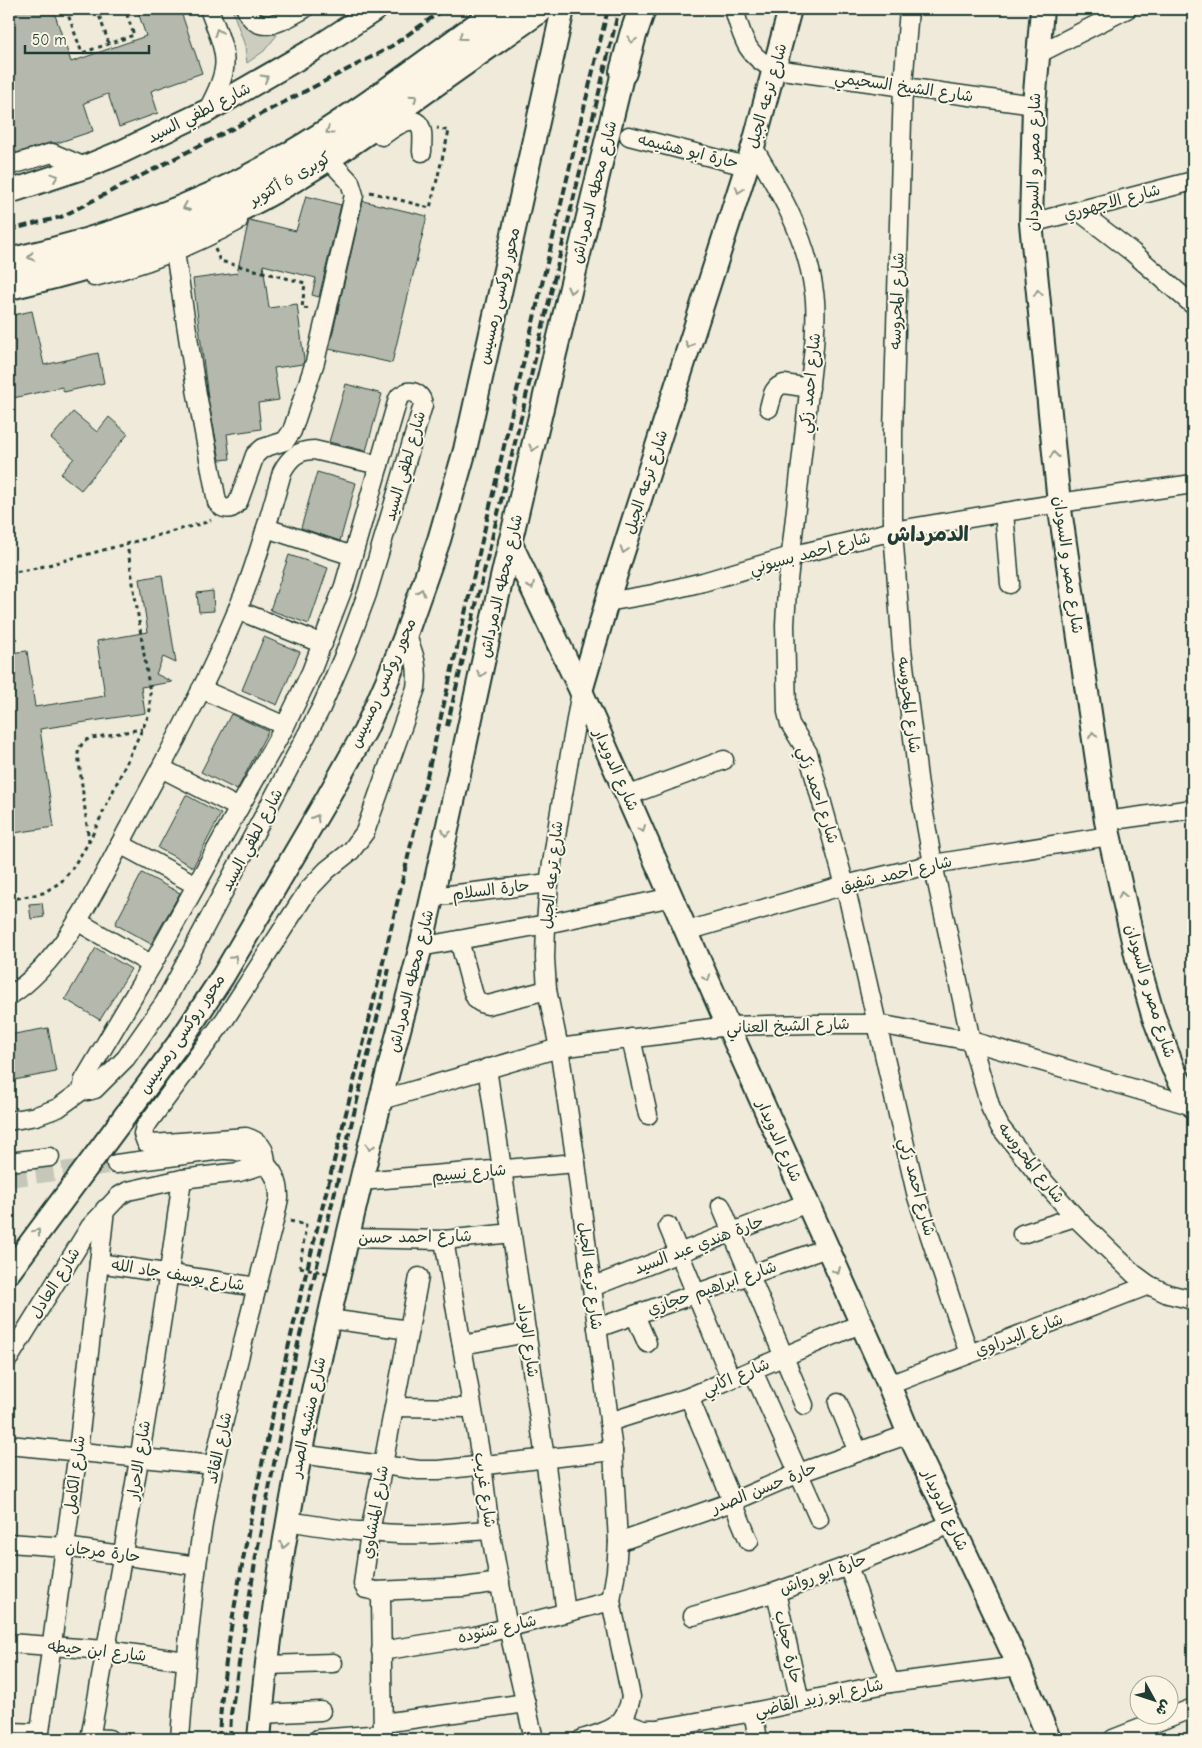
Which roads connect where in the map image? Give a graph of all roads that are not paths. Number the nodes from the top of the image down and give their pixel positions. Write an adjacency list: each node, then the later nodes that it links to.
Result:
1 (209, 9): 19 (street, one-way to 1)
2 (246, 9): 3 (street)
3 (304, 9)
4 (376, 9): 19 (main road, شارع لطفي السيد, one-way to 4)
5 (501, 9): 31 (highway, كوبرى 6 أكتوبر, one-way to 31)
6 (540, 9): 32 (highway, كوبرى 6 أكتوبر, one-way to 6)
7 (563, 9): 49 (main road, محور روكسى رمسيس, one-way to 7)
8 (642, 9): 16 (highway, one-way to 16)
9 (734, 9): 15 (street)
10 (790, 9): 15 (main road, شارع ترعه الجبل)
11 (909, 9): 17 (street, شارع المحروسه)
12 (1042, 9): 14 (main road, شارع مصر و السودان)
13 (1127, 9): 14 (street)
14 (1038, 54): 18 (main road, شارع مصر و السودان)
15 (775, 69): 17 (street, شارع الشيخ السحيمي); 22 (main road, شارع ترعه الجبل)
16 (623, 72): 43 (main road, شارع محطه الدمرداش, one-way to 43)
17 (903, 86): 18 (street, شارع الشيخ السحيمي); 42 (street, شارع المحروسه)
18 (1034, 105): 29 (main road, شارع مصر و السودان)
19 (207, 111): 24 (main road, شارع لطفي السيد)
20 (629, 136): 22 (street, حارة ابو هشيمه)
21 (422, 152): 25 (street)
22 (750, 156): 35 (street, شارع احمد زكي); 47 (main road, شارع ترعه الجبل, one-way to 47)
23 (9, 162): 24 (street)
24 (84, 167): 27 (main road, شارع لطفي السيد, one-way to 24)
25 (336, 167): 30 (street); 30 (street)
26 (1193, 180): 28 (street, شارع الاجهوري)
27 (9, 192)
28 (1080, 212): 29 (street, شارع الاجهوري); 34 (street)
29 (1031, 224): 39 (main road, شارع مصر و السودان, one-way to 29)
30 (175, 252): 33 (street)
31 (9, 262)
32 (9, 286)
33 (9, 297)
34 (1193, 305)
35 (810, 388): 36 (street); 45 (street, شارع احمد زكي)
36 (769, 408)
37 (379, 465): 41 (street); 44 (street, شارع لطفي السيد); 81 (street, شارع لطفي السيد)
38 (1193, 484): 39 (street, شارع احمد بسيوني)
39 (1059, 504): 40 (street, شارع احمد بسيوني); 59 (main road, شارع مصر و السودان, one-way to 39)
40 (1004, 512): 42 (street, شارع احمد بسيوني); 46 (street)
41 (266, 528): 44 (street); 48 (street)
42 (893, 532): 45 (street, شارع احمد بسيوني); 61 (street, شارع المحروسه)
43 (510, 542): 52 (main road, شارع الدويدار, one-way to 52); 65 (main road, شارع محطه الدمرداش, one-way to 65)
44 (353, 556): 50 (street, شارع لطفي السيد)
45 (791, 556): 47 (street, شارع احمد بسيوني); 64 (street, شارع احمد زكي)
46 (1010, 584)
47 (607, 602): 52 (main road, شارع ترعه الجبل)
48 (237, 610): 50 (street); 51 (street)
49 (406, 634): 90 (street, شارع القائد); 107 (main road, محور روكسى رمسيس, one-way to 49)
50 (323, 644): 53 (street, شارع لطفي السيد)
51 (201, 690): 53 (street); 55 (street)
52 (581, 691): 56 (main road, شارع الدويدار); 62 (street, شارع ترعه الجبل)
53 (285, 726): 57 (street, شارع لطفي السيد)
54 (724, 760): 56 (street)
55 (161, 768): 57 (street); 60 (street)
56 (627, 796): 66 (main road, شارع الدويدار, one-way to 66)
57 (240, 808): 63 (street, شارع لطفي السيد)
58 (1193, 809): 59 (street, شارع احمد شفيق)
59 (1107, 828): 61 (street, شارع احمد شفيق); 83 (main road, شارع مصر و السودان, one-way to 59)
60 (120, 844): 63 (street); 67 (street)
61 (933, 864): 64 (street, شارع احمد شفيق); 78 (street, شارع المحروسه)
62 (549, 883): 65 (street, حارة السلام); 68 (street, شارع ترعه الجبل)
63 (196, 885): 72 (street, شارع لطفي السيد)
64 (845, 885): 69 (street, شارع احمد شفيق); 75 (street, شارع احمد زكي)
65 (432, 897): 71 (main road, شارع محطه الدمرداش)
66 (672, 898): 68 (street); 69 (main road, شارع الدويدار)
67 (77, 921): 72 (street); 74 (street)
68 (546, 924): 70 (street); 73 (street, شارع ترعه الجبل)
69 (687, 931): 76 (main road, شارع الدويدار, one-way to 76)
70 (460, 940): 71 (street); 73 (street)
71 (420, 947): 82 (main road, شارع محطه الدمرداش)
72 (152, 965): 81 (street, شارع لطفي السيد)
73 (547, 990): 79 (street, شارع ترعه الجبل)
74 (9, 996)
75 (878, 1024): 76 (street, شارع الشيخ العناني); 78 (street, شارع الشيخ العناني); 124 (street, شارع احمد زكي)
76 (728, 1026): 77 (street, شارع الشيخ العناني); 94 (main road, شارع الدويدار)
77 (631, 1038): 79 (street, شارع الشيخ العناني); 84 (street)
78 (971, 1041): 83 (street, شارع الشيخ العناني); 97 (street, شارع المحروسه)
79 (559, 1048): 80 (street, شارع الشيخ العناني); 88 (street, شارع ترعه الجبل)
80 (487, 1068): 82 (street, شارع الشيخ العناني); 91 (street, شارع الوداد)
81 (84, 1089): 85 (street, شارع لطفي السيد)
82 (381, 1100): 93 (main road, شارع منشيه الصدر, one-way to 93)
83 (1193, 1106)
84 (648, 1115)
85 (9, 1121)
86 (50, 1156): 87 (street)
87 (9, 1162)
88 (576, 1163): 91 (street, شارع نسيم); 113 (street, شارع ترعه الجبل)
89 (116, 1164): 90 (street)
90 (266, 1164): 92 (street, شارع العادل); 112 (street, شارع القائد)
91 (503, 1170): 93 (street, شارع نسيم); 100 (street, شارع الوداد)
92 (182, 1179): 96 (street, شارع العادل); 108 (street, شارع الاحرار)
93 (361, 1181): 102 (main road, شارع منشيه الصدر)
94 (807, 1203): 99 (street, حارة هندي عبد السيد); 104 (main road, شارع الدويدار)
95 (721, 1206): 99 (street)
96 (105, 1209): 106 (street, شارع الكامل); 126 (street, شارع العادل)
97 (1075, 1217): 101 (street); 111 (street, شارع المحروسه)
98 (668, 1226): 105 (street)
99 (732, 1232): 105 (street, حارة هندي عبد السيد); 109 (street)
100 (512, 1233): 103 (street, شارع احمد حسن); 121 (street, شارع الوداد)
101 (1022, 1234)
102 (348, 1238): 103 (street, شارع احمد حسن); 117 (main road, شارع منشيه الصدر)
103 (444, 1240): 123 (street, شارع غريب)
104 (827, 1248): 109 (street, شارع ابراهيم حجازي); 118 (main road, شارع الدويدار, one-way to 118)
105 (679, 1253): 113 (street, حارة هندي عبد السيد); 114 (street)
106 (99, 1263): 108 (street, شارع يوسف جاد الله); 138 (street, شارع الكامل)
107 (9, 1272)
108 (170, 1274): 112 (street, شارع يوسف جاد الله); 142 (street, شارع الاحرار)
109 (750, 1276): 114 (street, شارع ابراهيم حجازي); 125 (street)
110 (419, 1277): 120 (street, شارع المنشاوي)
111 (1149, 1285): 115 (street, شارع المحروسه); 124 (street, شارع البدراوي)
112 (257, 1287): 145 (street, شارع القائد)
113 (592, 1287): 119 (street, شارع ترعه الجبل)
114 (696, 1294): 116 (street, شارع ابراهيم حجازي); 128 (street)
115 (1193, 1300)
116 (635, 1315): 119 (street, شارع ابراهيم حجازي); 122 (street)
117 (329, 1319): 120 (street); 141 (main road, شارع منشيه الصدر)
118 (860, 1324): 125 (street, شارع اكابي); 129 (main road, شارع الدويدار)
119 (597, 1328): 135 (street, شارع ترعه الجبل)
120 (409, 1330): 133 (street, شارع المنشاوي)
121 (527, 1334): 123 (street); 143 (street, شارع الوداد)
122 (647, 1343)
123 (462, 1345): 134 (street, شارع غريب)
124 (969, 1354): 129 (street, شارع البدراوي)
125 (784, 1357): 127 (street, شارع اكابي); 132 (street)
126 (9, 1358)
127 (753, 1370): 128 (street, شارع اكابي); 147 (street)
128 (731, 1379): 130 (street, شارع اكابي)
129 (889, 1385): 136 (main road, شارع الدويدار)
130 (689, 1397): 135 (street, شارع اكابي); 148 (street)
131 (838, 1403): 140 (street)
132 (804, 1405)
133 (394, 1407): 134 (street); 146 (street, شارع المنشاوي)
134 (472, 1408): 144 (street, شارع غريب)
135 (609, 1422): 139 (street, شارع ترعه الجبل)
136 (909, 1434): 140 (street, حارة حسن الصدر); 151 (main road, شارع الدويدار)
137 (9, 1445): 138 (street)
138 (78, 1451): 142 (street); 157 (street, شارع الكامل)
139 (613, 1451): 143 (street); 155 (street, شارع ترعه الجبل)
140 (858, 1452): 147 (street, حارة حسن الصدر)
141 (300, 1454): 146 (street); 150 (main road, شارع منشيه الصدر)
142 (139, 1457): 145 (street); 158 (street, شارع الاحرار)
143 (545, 1458): 144 (street); 165 (street, شارع الوداد)
144 (482, 1464): 146 (street); 152 (street, شارع غريب)
145 (214, 1465): 159 (street, شارع القائد)
146 (383, 1467): 153 (street, شارع المنشاوي)
147 (799, 1474): 148 (street, حارة حسن الصدر); 149 (street)
148 (732, 1502): 154 (street); 155 (street, حارة حسن الصدر)
149 (819, 1519)
150 (288, 1520): 153 (street); 174 (main road, شارع منشيه الصدر, one-way to 174)
151 (951, 1524): 160 (street, حارة ابو رواش); 175 (main road, شارع الدويدار)
152 (490, 1530): 153 (street); 161 (street, شارع غريب)
153 (370, 1532): 162 (street, شارع المنشاوي)
154 (749, 1541)
155 (618, 1542): 164 (street, شارع ترعه الجبل)
156 (9, 1543): 157 (street, حارة مرجان)
157 (65, 1547): 158 (street, حارة مرجان); 169 (street, شارع الكامل)
158 (124, 1555): 159 (street, حارة مرجان); 170 (street, شارع الاحرار)
159 (197, 1566): 172 (street, شارع القائد)
160 (848, 1566): 163 (street, حارة ابو رواش); 176 (street)
161 (500, 1582): 162 (street); 167 (street, شارع غريب)
162 (376, 1591): 171 (street, شارع المنشاوي)
163 (776, 1592): 166 (street, حارة ابو رواش); 177 (street, حارة حجاب)
164 (611, 1601): 165 (street, شارع شنوده); 183 (street, شارع ترعه الجبل)
165 (566, 1613): 167 (street, شارع شنوده)
166 (693, 1616)
167 (508, 1628): 171 (street, شارع شنوده); 178 (street, شارع غريب)
168 (9, 1643): 169 (street, شارع ابن حيطه)
169 (52, 1645): 170 (street, شارع ابن حيطه); 186 (street, شارع الكامل)
170 (106, 1650): 172 (street, شارع ابن حيطه); 187 (street, شارع الاحرار)
171 (381, 1650): 185 (street, شارع المنشاوي)
172 (186, 1661): 189 (street, شارع القائد)
173 (334, 1663): 174 (street)
174 (266, 1665): 182 (main road, شارع منشيه الصدر)
175 (1018, 1666): 176 (street, شارع ابو زيد القاضي); 195 (main road, شارع الدويدار)
176 (890, 1683): 177 (street, شارع ابو زيد القاضي)
177 (800, 1702): 181 (street, شارع ابو زيد القاضي)
178 (526, 1703): 185 (street); 192 (street, شارع غريب)
179 (1193, 1708): 196 (street)
180 (321, 1711): 182 (street)
181 (753, 1712): 183 (street, شارع ابو زيد القاضي); 194 (street)
182 (262, 1714): 190 (main road, شارع منشيه الصدر)
183 (618, 1729): 193 (street)
184 (9, 1732): 186 (street)
185 (383, 1732): 191 (street)
186 (39, 1736)
187 (90, 1738): 188 (street)
188 (109, 1739)
189 (180, 1739)
190 (259, 1739)
191 (318, 1739)
192 (534, 1739)
193 (582, 1739)
194 (758, 1739)
195 (1049, 1739)
196 (1113, 1739)

